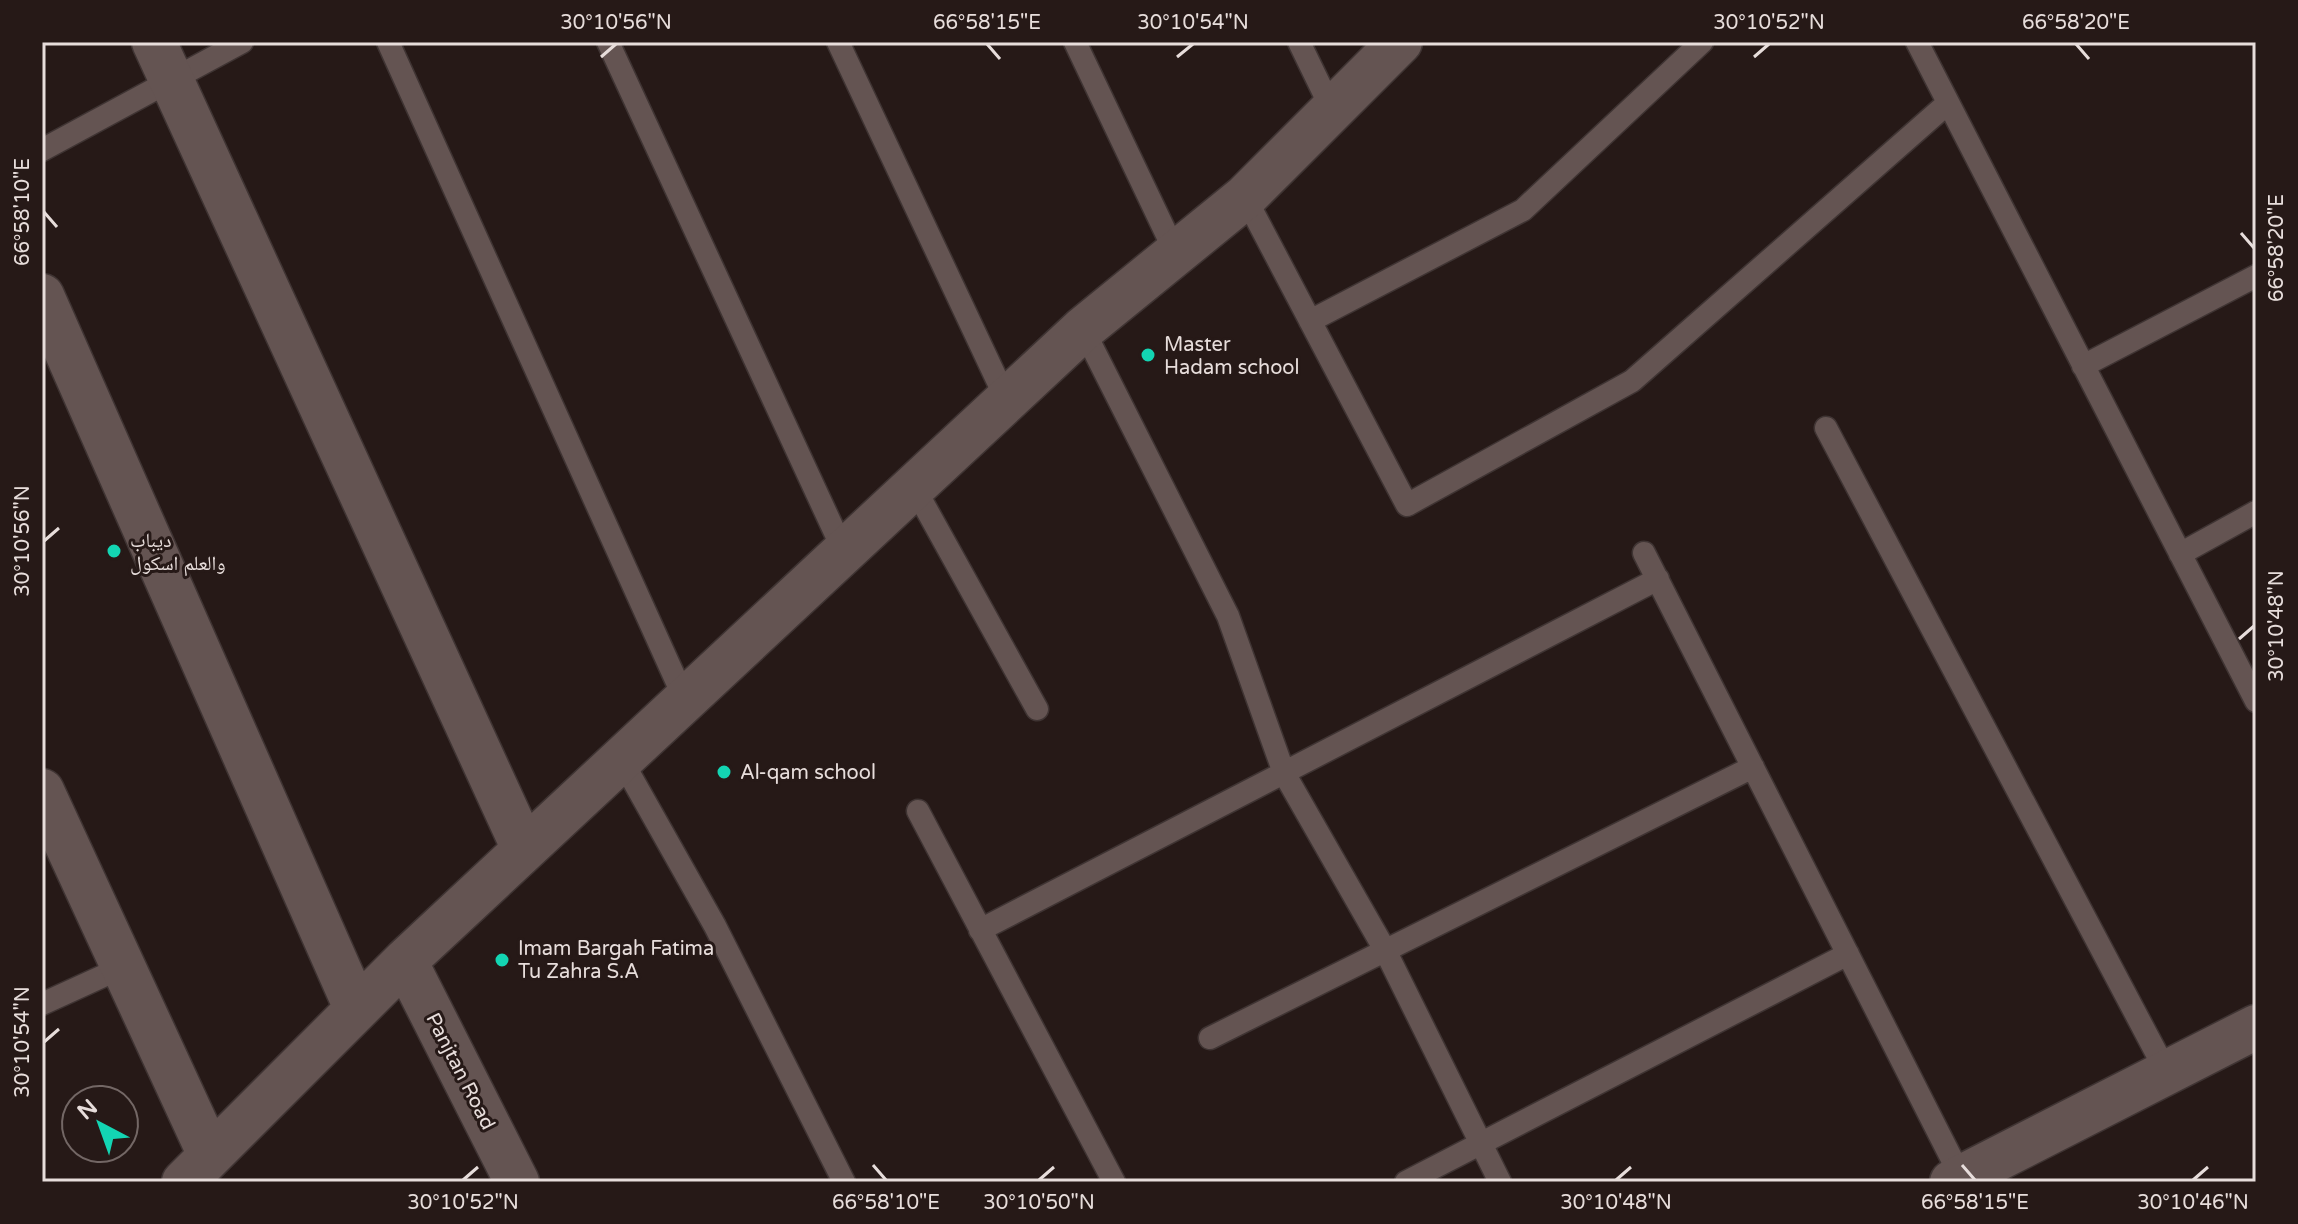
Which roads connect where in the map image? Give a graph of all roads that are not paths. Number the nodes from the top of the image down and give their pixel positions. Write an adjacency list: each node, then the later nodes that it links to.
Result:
1 (242, 42): 10 (lane)
2 (388, 42): 29 (lane)
3 (608, 42): 25 (lane)
4 (838, 42): 21 (lane)
5 (1075, 42): 15 (lane)
6 (1299, 42): 12 (lane)
7 (1400, 42): 12 (street)
8 (1702, 42): 18 (lane)
9 (1917, 42): 11 (lane)
10 (163, 61): 13 (lane); 37 (street)
11 (1948, 103): 18 (lane); 20 (lane)
12 (1332, 110): 14 (street)
13 (42, 150)
14 (1245, 197): 15 (street); 18 (lane)
15 (1176, 254): 19 (street)
16 (2256, 276): 20 (lane)
17 (42, 296): 44 (street)
18 (1310, 321)
19 (1083, 329): 21 (street); 34 (lane)
20 (2083, 366): 27 (lane)
21 (1007, 401): 23 (street)
22 (1826, 428): 47 (lane)
23 (914, 487): 25 (street); 31 (lane)
24 (2256, 512): 27 (lane)
25 (844, 552): 29 (street)
26 (1644, 553): 28 (lane)
27 (2180, 554): 30 (lane)
28 (1658, 579): 33 (lane); 34 (lane)
29 (685, 700): 32 (street)
30 (2256, 701)
31 (1037, 709)
32 (621, 759): 37 (street); 52 (lane)
33 (1753, 767): 39 (lane); 40 (lane)
34 (1284, 773): 38 (lane); 39 (lane)
35 (42, 791): 42 (street)
36 (918, 811): 38 (lane)
37 (524, 849): 41 (street)
38 (980, 930): 53 (lane)
39 (1385, 950): 46 (lane); 48 (lane)
40 (1848, 954): 48 (lane); 50 (lane)
41 (405, 961): 44 (street); 51 (street, Panjtan Road)
42 (123, 967): 43 (lane); 49 (street)
43 (42, 1004)
44 (356, 1008): 49 (street)
45 (2256, 1027): 47 (street)
46 (1210, 1038)
47 (2167, 1073): 50 (street)
48 (1481, 1143): 54 (lane); 55 (lane)
49 (199, 1172)
50 (1956, 1180)
51 (517, 1182)
52 (844, 1182)
53 (1114, 1182)
54 (1406, 1182)
55 (1500, 1182)

